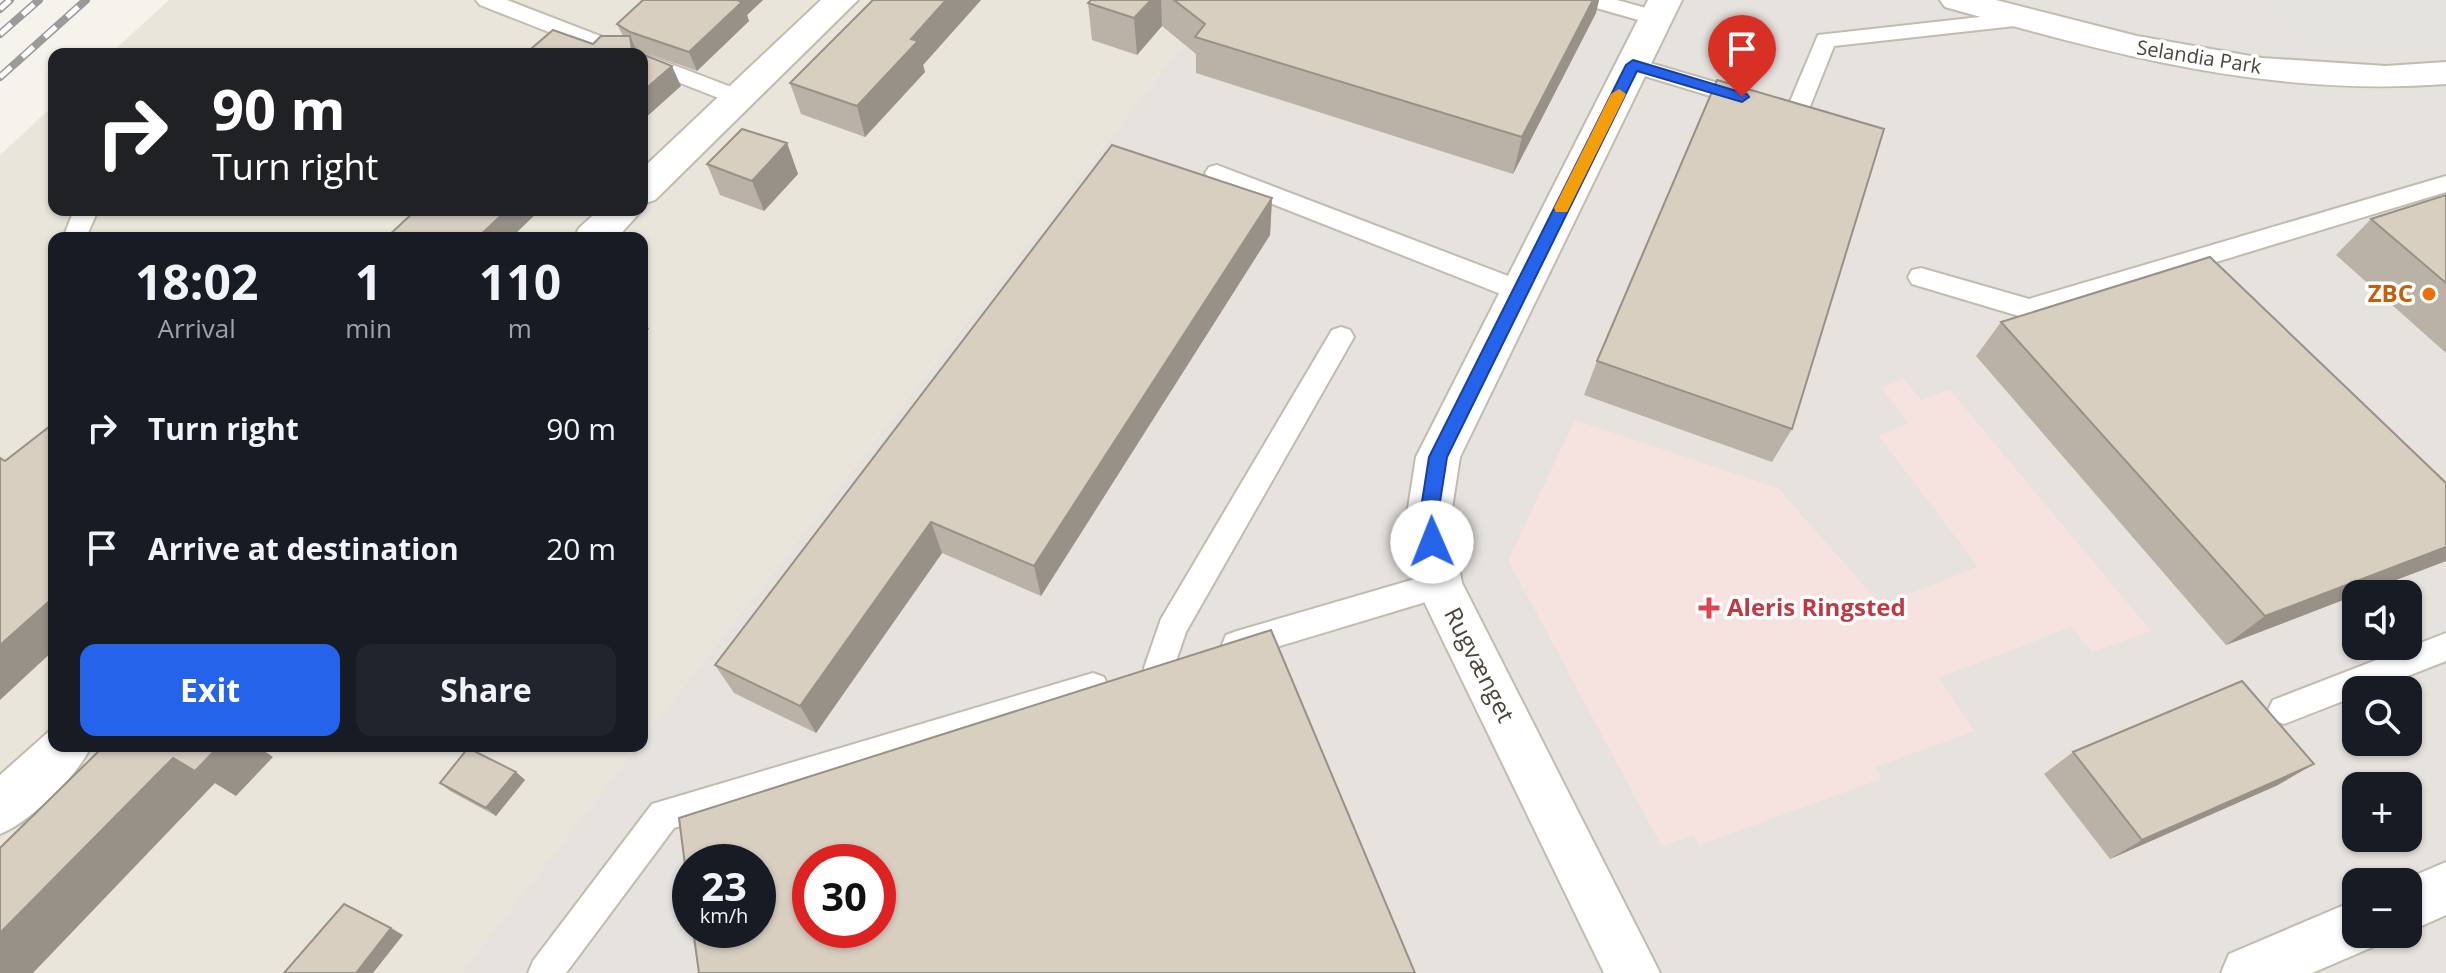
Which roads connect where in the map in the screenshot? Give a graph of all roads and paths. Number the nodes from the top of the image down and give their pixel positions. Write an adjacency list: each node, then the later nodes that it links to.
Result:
1 (487, 0): 7 (lane)
2 (841, 0): 11 (street)
3 (1593, 0): 5 (lane)
4 (1957, 0): 10 (street, Selandia Park)
5 (1661, 9): 9 (street, Rugvænget)
6 (2007, 21): 9 (lane)
7 (611, 48)
8 (648, 62): 11 (lane)
9 (1633, 65): 18 (street, Rugvænget)
10 (2446, 73)
11 (739, 98): 14 (street)
12 (1217, 173): 18 (lane)
13 (2446, 184): 17 (lane)
14 (648, 185)
15 (617, 216): 16 (street)
16 (599, 232)
17 (1921, 277)
18 (1520, 291): 20 (street, Rugvænget)
19 (1341, 337): 22 (lane)
20 (1439, 585): 22 (lane); 30 (street, Rugvænget)
21 (2446, 647): 23 (lane)
22 (1183, 661): 29 (lane)
23 (2284, 710)
24 (60, 752): 25 (street)
25 (0, 809)
26 (2446, 888): 27 (street)
27 (2422, 899)
28 (2342, 933): 31 (street)
29 (545, 973)
30 (1633, 973)
31 (2248, 973)

